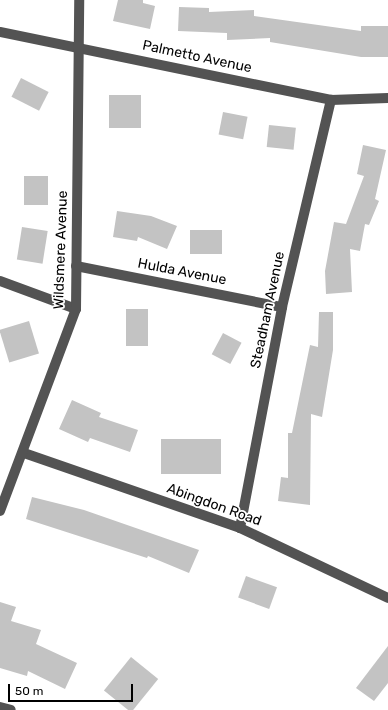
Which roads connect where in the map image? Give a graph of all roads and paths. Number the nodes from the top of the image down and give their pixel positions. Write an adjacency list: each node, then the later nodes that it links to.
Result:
1 (78, 0): 3 (street, Wildsmere Avenue)
2 (0, 32): 3 (street, Palmetto Avenue)
3 (79, 46): 5 (street, Palmetto Avenue); 6 (street, Wildsmere Avenue)
4 (388, 98): 5 (street, Palmetto Avenue)
5 (331, 100): 8 (street, Steadham Avenue)
6 (76, 266): 8 (street, Hulda Avenue); 9 (street, Wildsmere Avenue)
7 (0, 281): 9 (street)
8 (282, 307): 12 (street, Steadham Avenue)
9 (76, 309): 10 (street, Wildsmere Avenue)
10 (24, 453): 11 (street, Wildsmere Avenue); 12 (street, Abingdon Road)
11 (0, 511)
12 (240, 528): 13 (street, Abingdon Road)
13 (388, 598)
14 (0, 706): 15 (street)
15 (10, 710)

